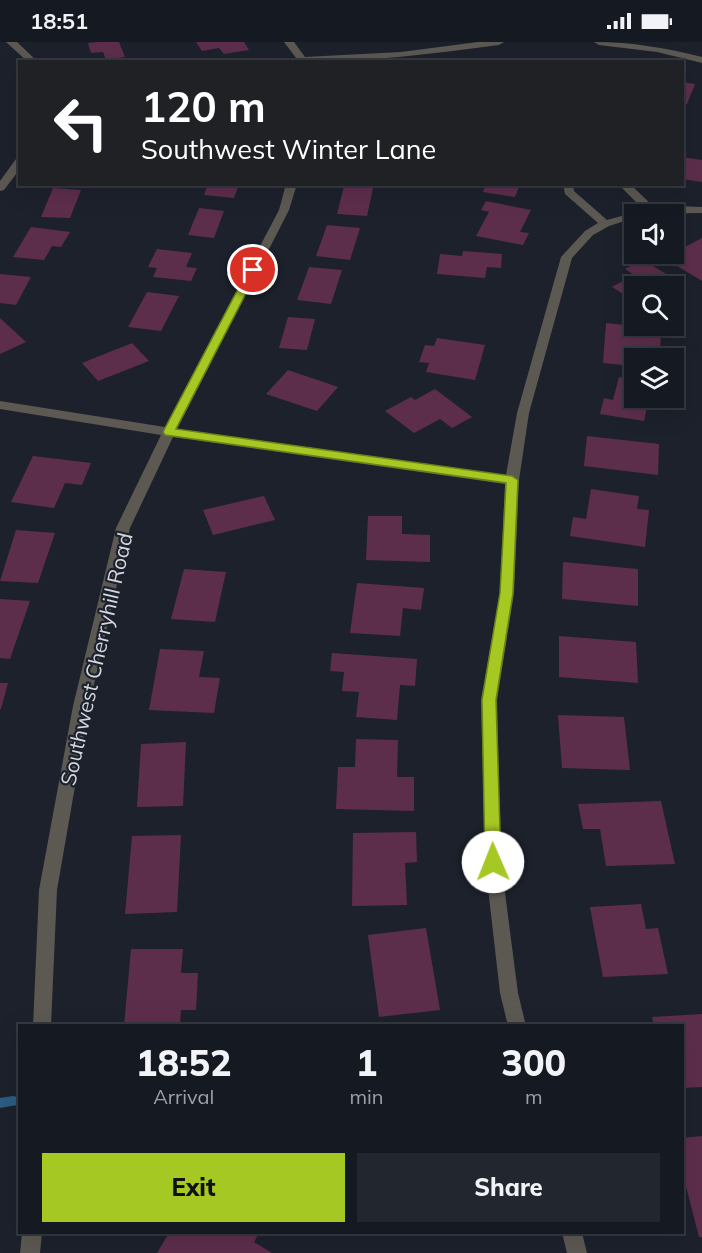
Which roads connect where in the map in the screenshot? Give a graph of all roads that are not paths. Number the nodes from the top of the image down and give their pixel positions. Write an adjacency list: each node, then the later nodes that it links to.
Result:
1 (11, 42): 5 (street)
2 (289, 42): 6 (street)
3 (499, 42): 7 (street)
4 (599, 42): 8 (street)
5 (32, 60)
6 (303, 60)
7 (320, 60)
8 (702, 60)
9 (18, 164): 13 (street)
10 (291, 186): 20 (street, Southwest Cherryhill Road)
11 (568, 186): 18 (street)
12 (625, 186): 14 (street)
13 (0, 188)
14 (644, 204)
15 (684, 210): 16 (street)
16 (702, 210)
17 (624, 218): 18 (street)
18 (605, 224): 21 (street)
19 (0, 405): 20 (street)
20 (169, 432): 21 (street); 22 (street, Southwest Cherryhill Road)
21 (512, 480): 23 (street)
22 (42, 1024)
23 (517, 1024)
24 (32, 1234): 26 (street)
25 (572, 1234): 27 (street)
26 (30, 1253)
27 (578, 1253)

